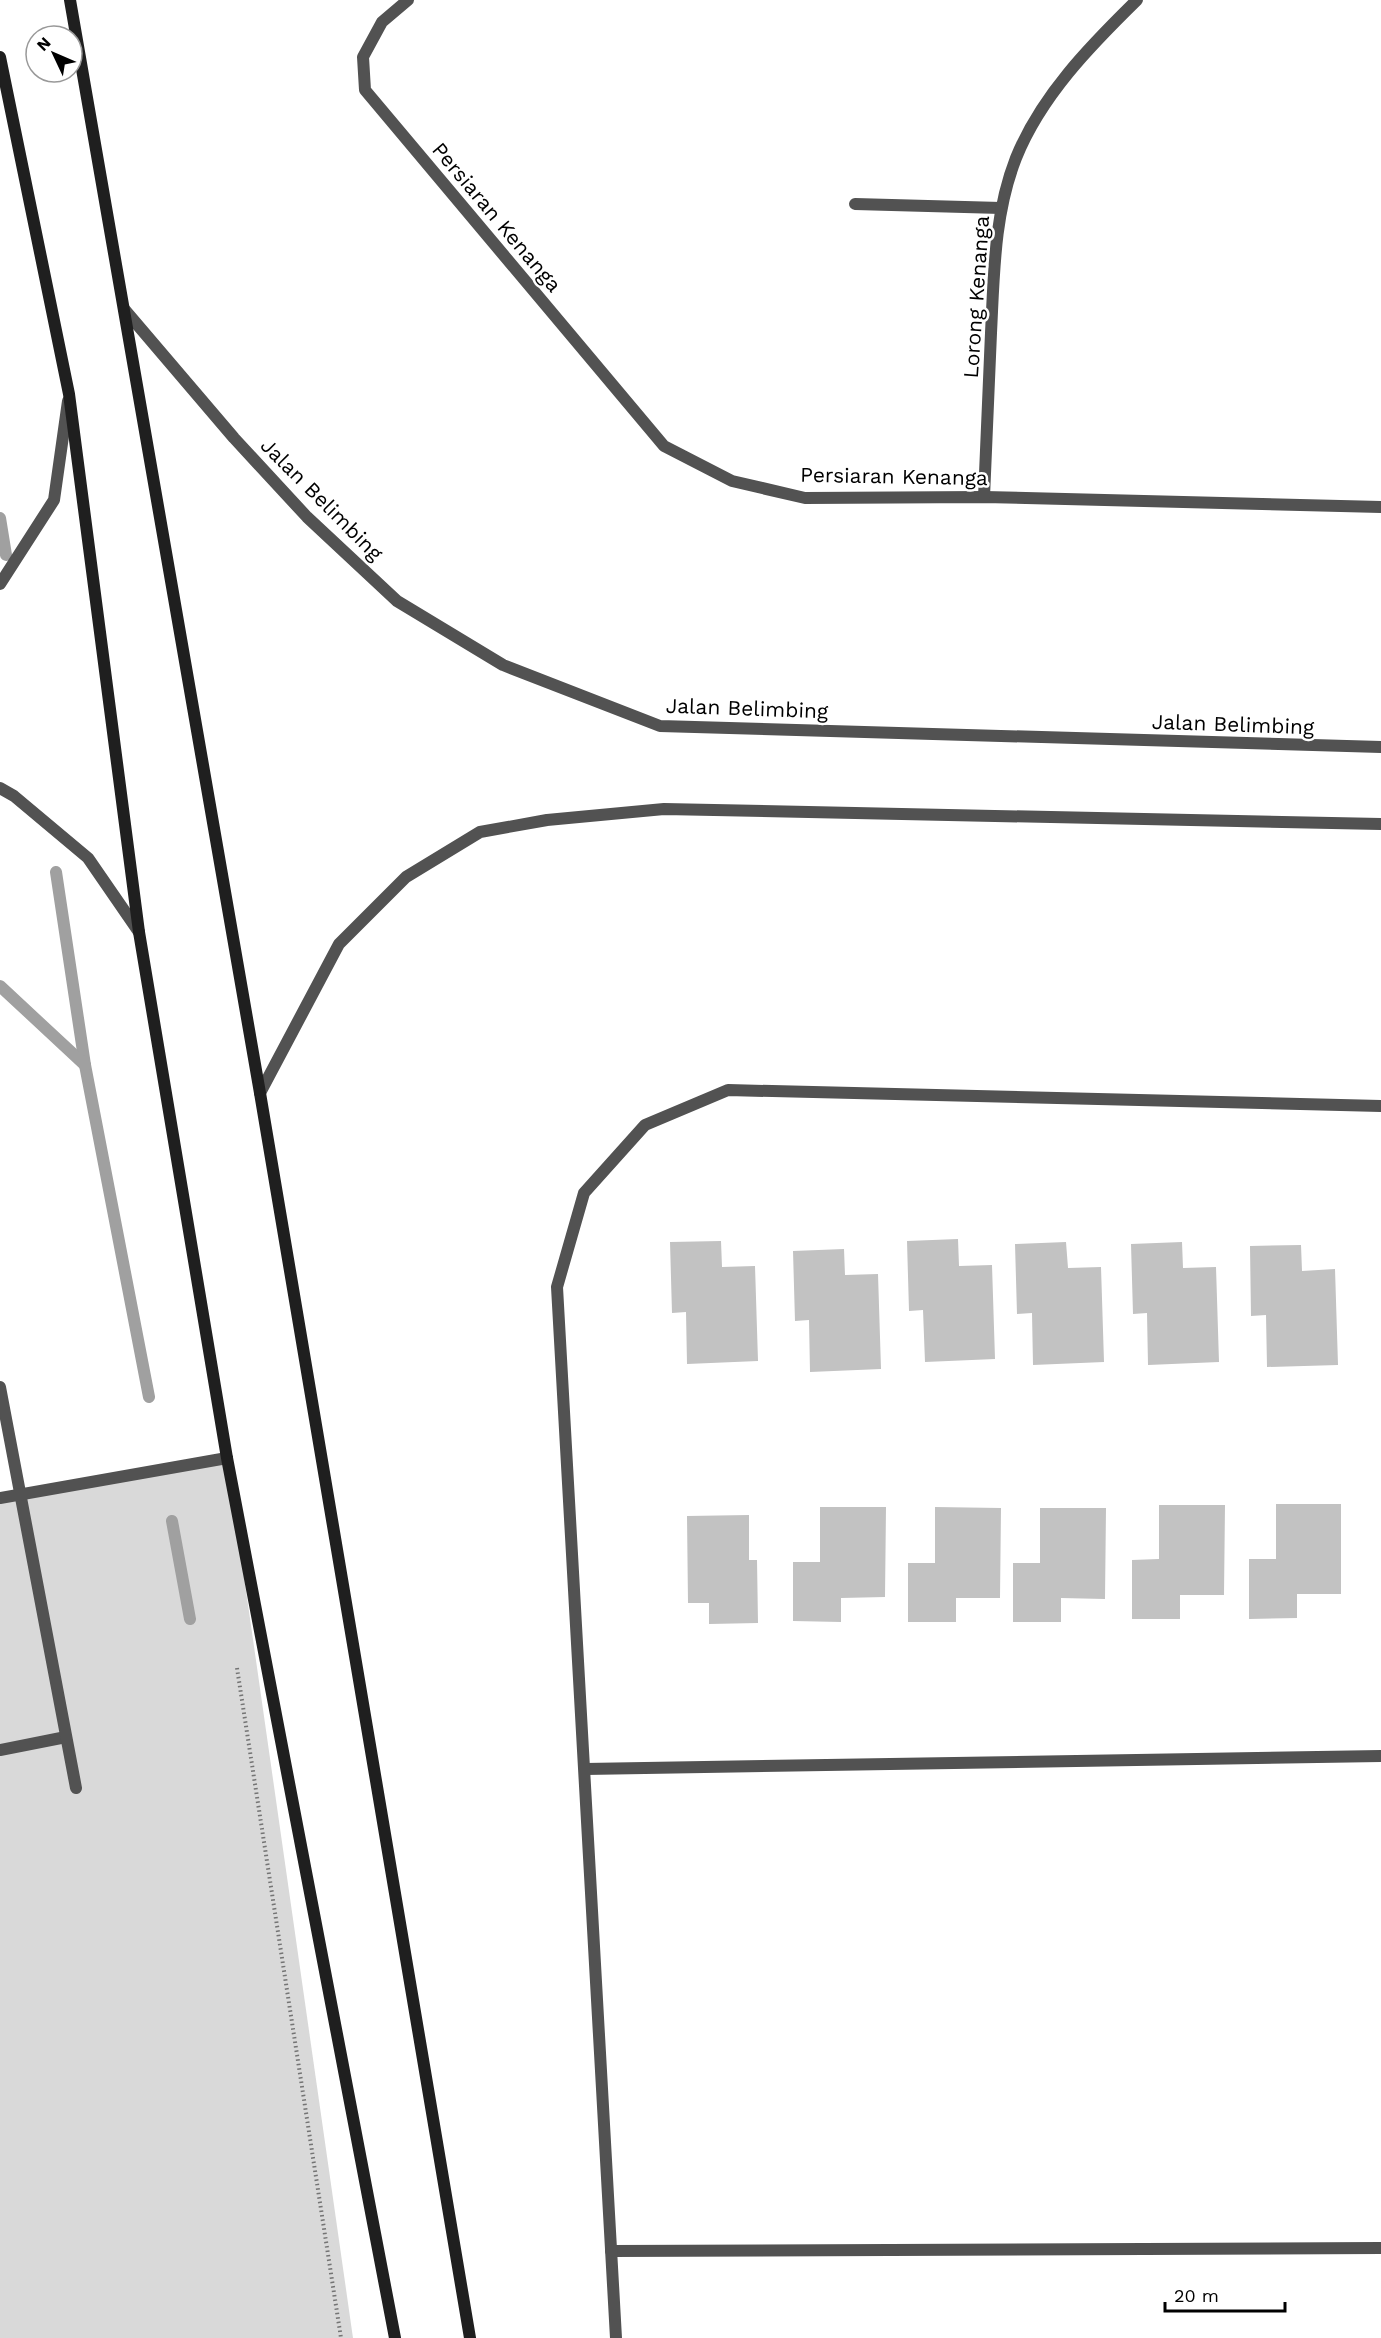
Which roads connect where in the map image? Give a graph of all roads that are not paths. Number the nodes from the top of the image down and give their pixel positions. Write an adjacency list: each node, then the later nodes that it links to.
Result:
1 (70, 0): 7 (main road)
2 (408, 0): 9 (street, Persiaran Kenanga)
3 (1137, 0): 6 (street, Lorong Kenanga)
4 (0, 57): 8 (main road)
5 (855, 204): 6 (street)
6 (1001, 208): 9 (street, Lorong Kenanga)
7 (124, 309): 12 (street, Jalan Belimbing); 16 (main road)
8 (69, 394): 11 (street); 15 (main road)
9 (984, 497): 10 (street, Persiaran Kenanga)
10 (1381, 507)
11 (0, 584)
12 (1381, 747)
13 (0, 788): 15 (street)
14 (1381, 824): 16 (street)
15 (139, 932): 19 (main road)
16 (260, 1093): 30 (main road)
17 (1381, 1106): 25 (street)
18 (0, 1387): 20 (street)
19 (227, 1458): 20 (street); 29 (main road)
20 (21, 1495): 21 (street); 22 (street)
21 (0, 1498)
22 (66, 1737): 23 (street); 26 (street)
23 (1, 1746)
24 (1381, 1756): 25 (street)
25 (585, 1769): 28 (street)
26 (76, 1788)
27 (1381, 2248): 28 (street)
28 (611, 2251): 31 (street)
29 (395, 2338)
30 (470, 2338)
31 (616, 2338)

